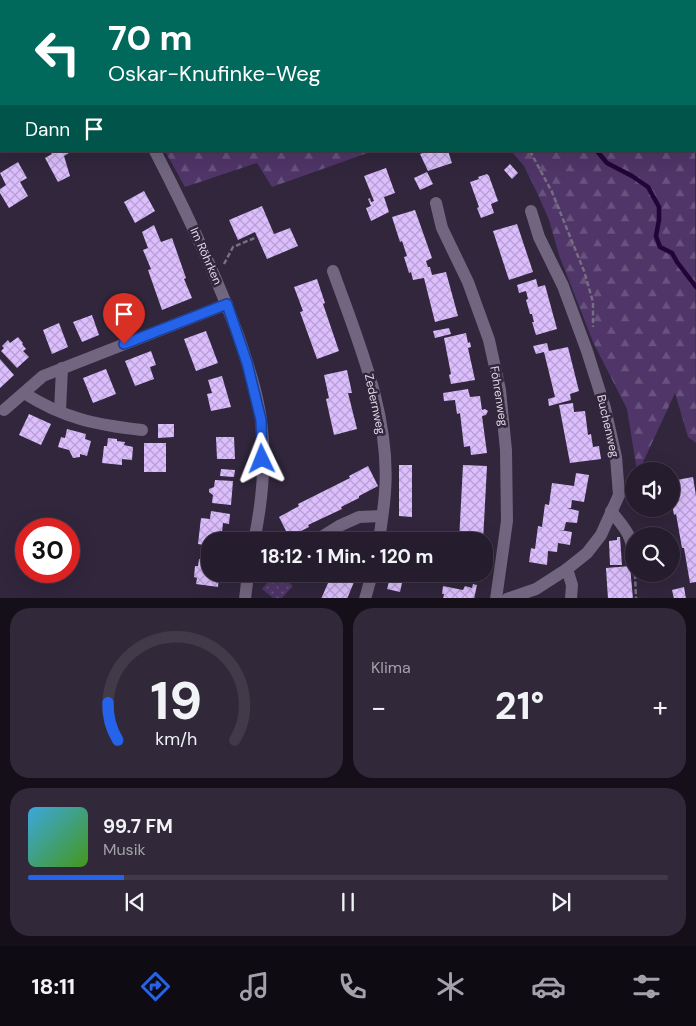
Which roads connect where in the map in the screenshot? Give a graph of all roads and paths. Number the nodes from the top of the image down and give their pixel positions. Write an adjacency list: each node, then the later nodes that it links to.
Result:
1 (156, 152): 7 (street, Im Röhrken)
2 (531, 152): 9 (path)
3 (436, 204): 27 (street, Föhrenweg)
4 (531, 210): 15 (street, Buchenweg)
5 (257, 237): 7 (path)
6 (333, 271): 16 (street, Zedernweg)
7 (213, 272): 8 (street, Im Röhrken)
8 (227, 304): 10 (street); 18 (street, Im Röhrken)
9 (593, 318)
10 (62, 368): 11 (street); 13 (street)
11 (24, 393): 12 (street); 13 (street)
12 (4, 410)
13 (60, 411): 14 (street)
14 (142, 430)
15 (611, 512): 17 (street); 21 (street, Buchenweg)
16 (382, 516): 19 (street); 20 (street, Zedernweg)
17 (625, 529)
18 (255, 532)
19 (329, 532)
20 (380, 532)
21 (567, 569): 28 (street, Buchenweg); 29 (street)
22 (247, 582): 25 (street)
23 (370, 582): 26 (street)
24 (635, 582): 30 (path)
25 (245, 598)
26 (365, 598)
27 (496, 598)
28 (507, 598)
29 (571, 598)
30 (636, 598)

